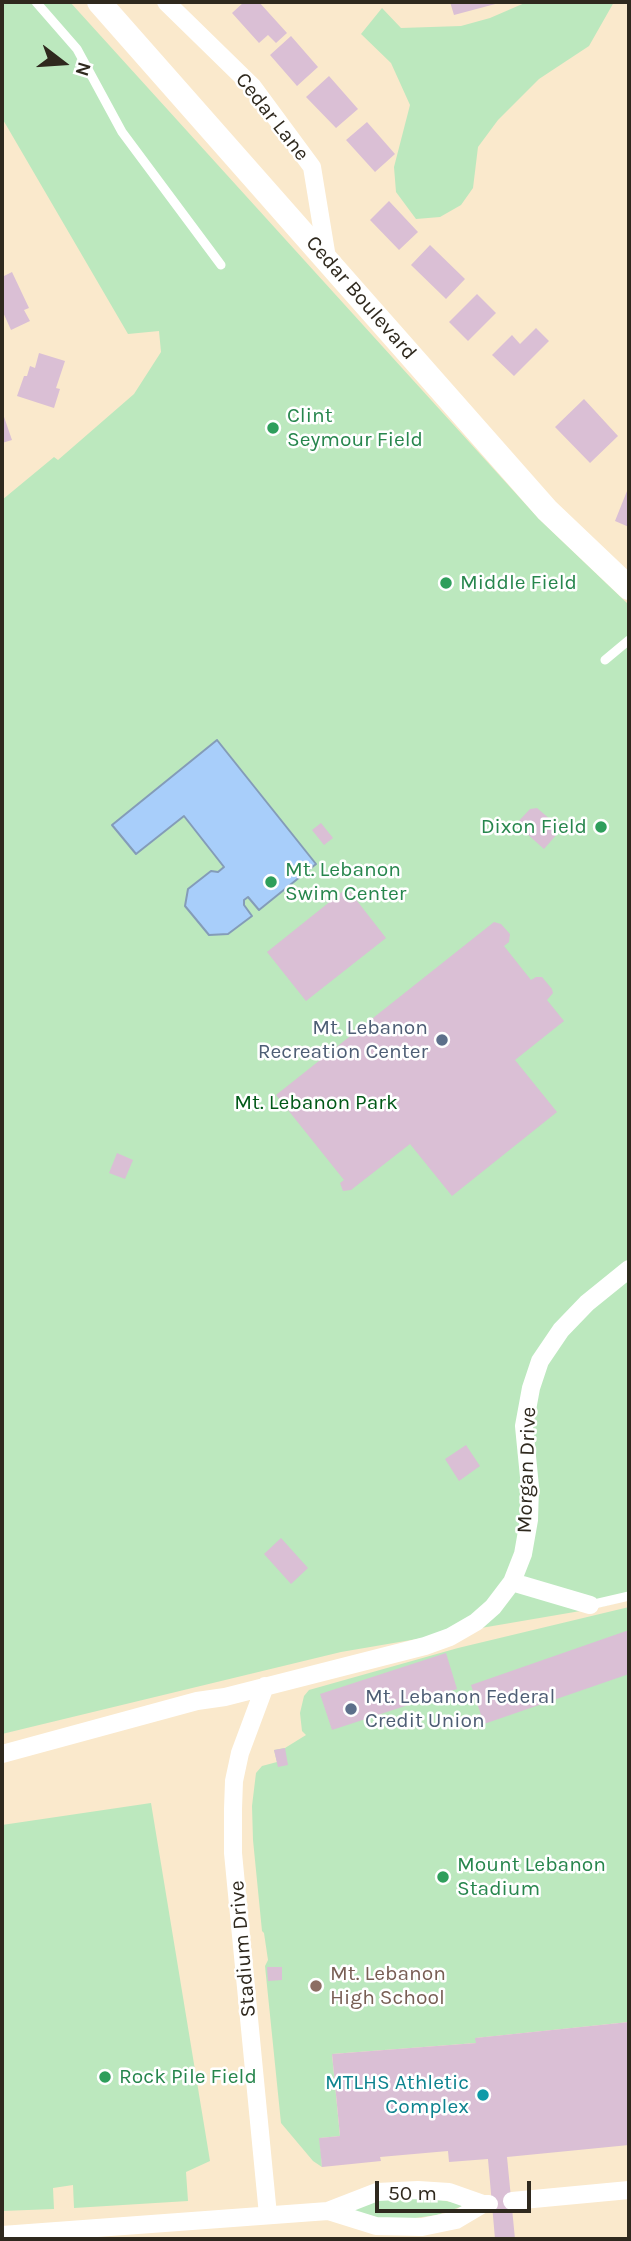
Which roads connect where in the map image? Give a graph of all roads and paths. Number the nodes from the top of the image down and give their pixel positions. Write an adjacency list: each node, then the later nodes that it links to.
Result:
1 (36, 2): 5 (lane)
2 (99, 2): 4 (street, Cedar Boulevard)
3 (166, 2): 4 (street, Cedar Lane)
4 (327, 258): 6 (street, Cedar Boulevard)
5 (221, 265)
6 (629, 588)
7 (629, 640): 8 (lane)
8 (605, 660)
9 (629, 1269): 10 (street, Morgan Drive)
10 (512, 1581): 12 (street); 13 (street)
11 (629, 1596): 12 (lane)
12 (590, 1605)
13 (265, 1686): 14 (street); 18 (street, Stadium Drive)
14 (2, 1754)
15 (629, 2190): 16 (street)
16 (512, 2202)
17 (328, 2211): 17 (street); 18 (street)
18 (268, 2216): 19 (street)
19 (2, 2235)

